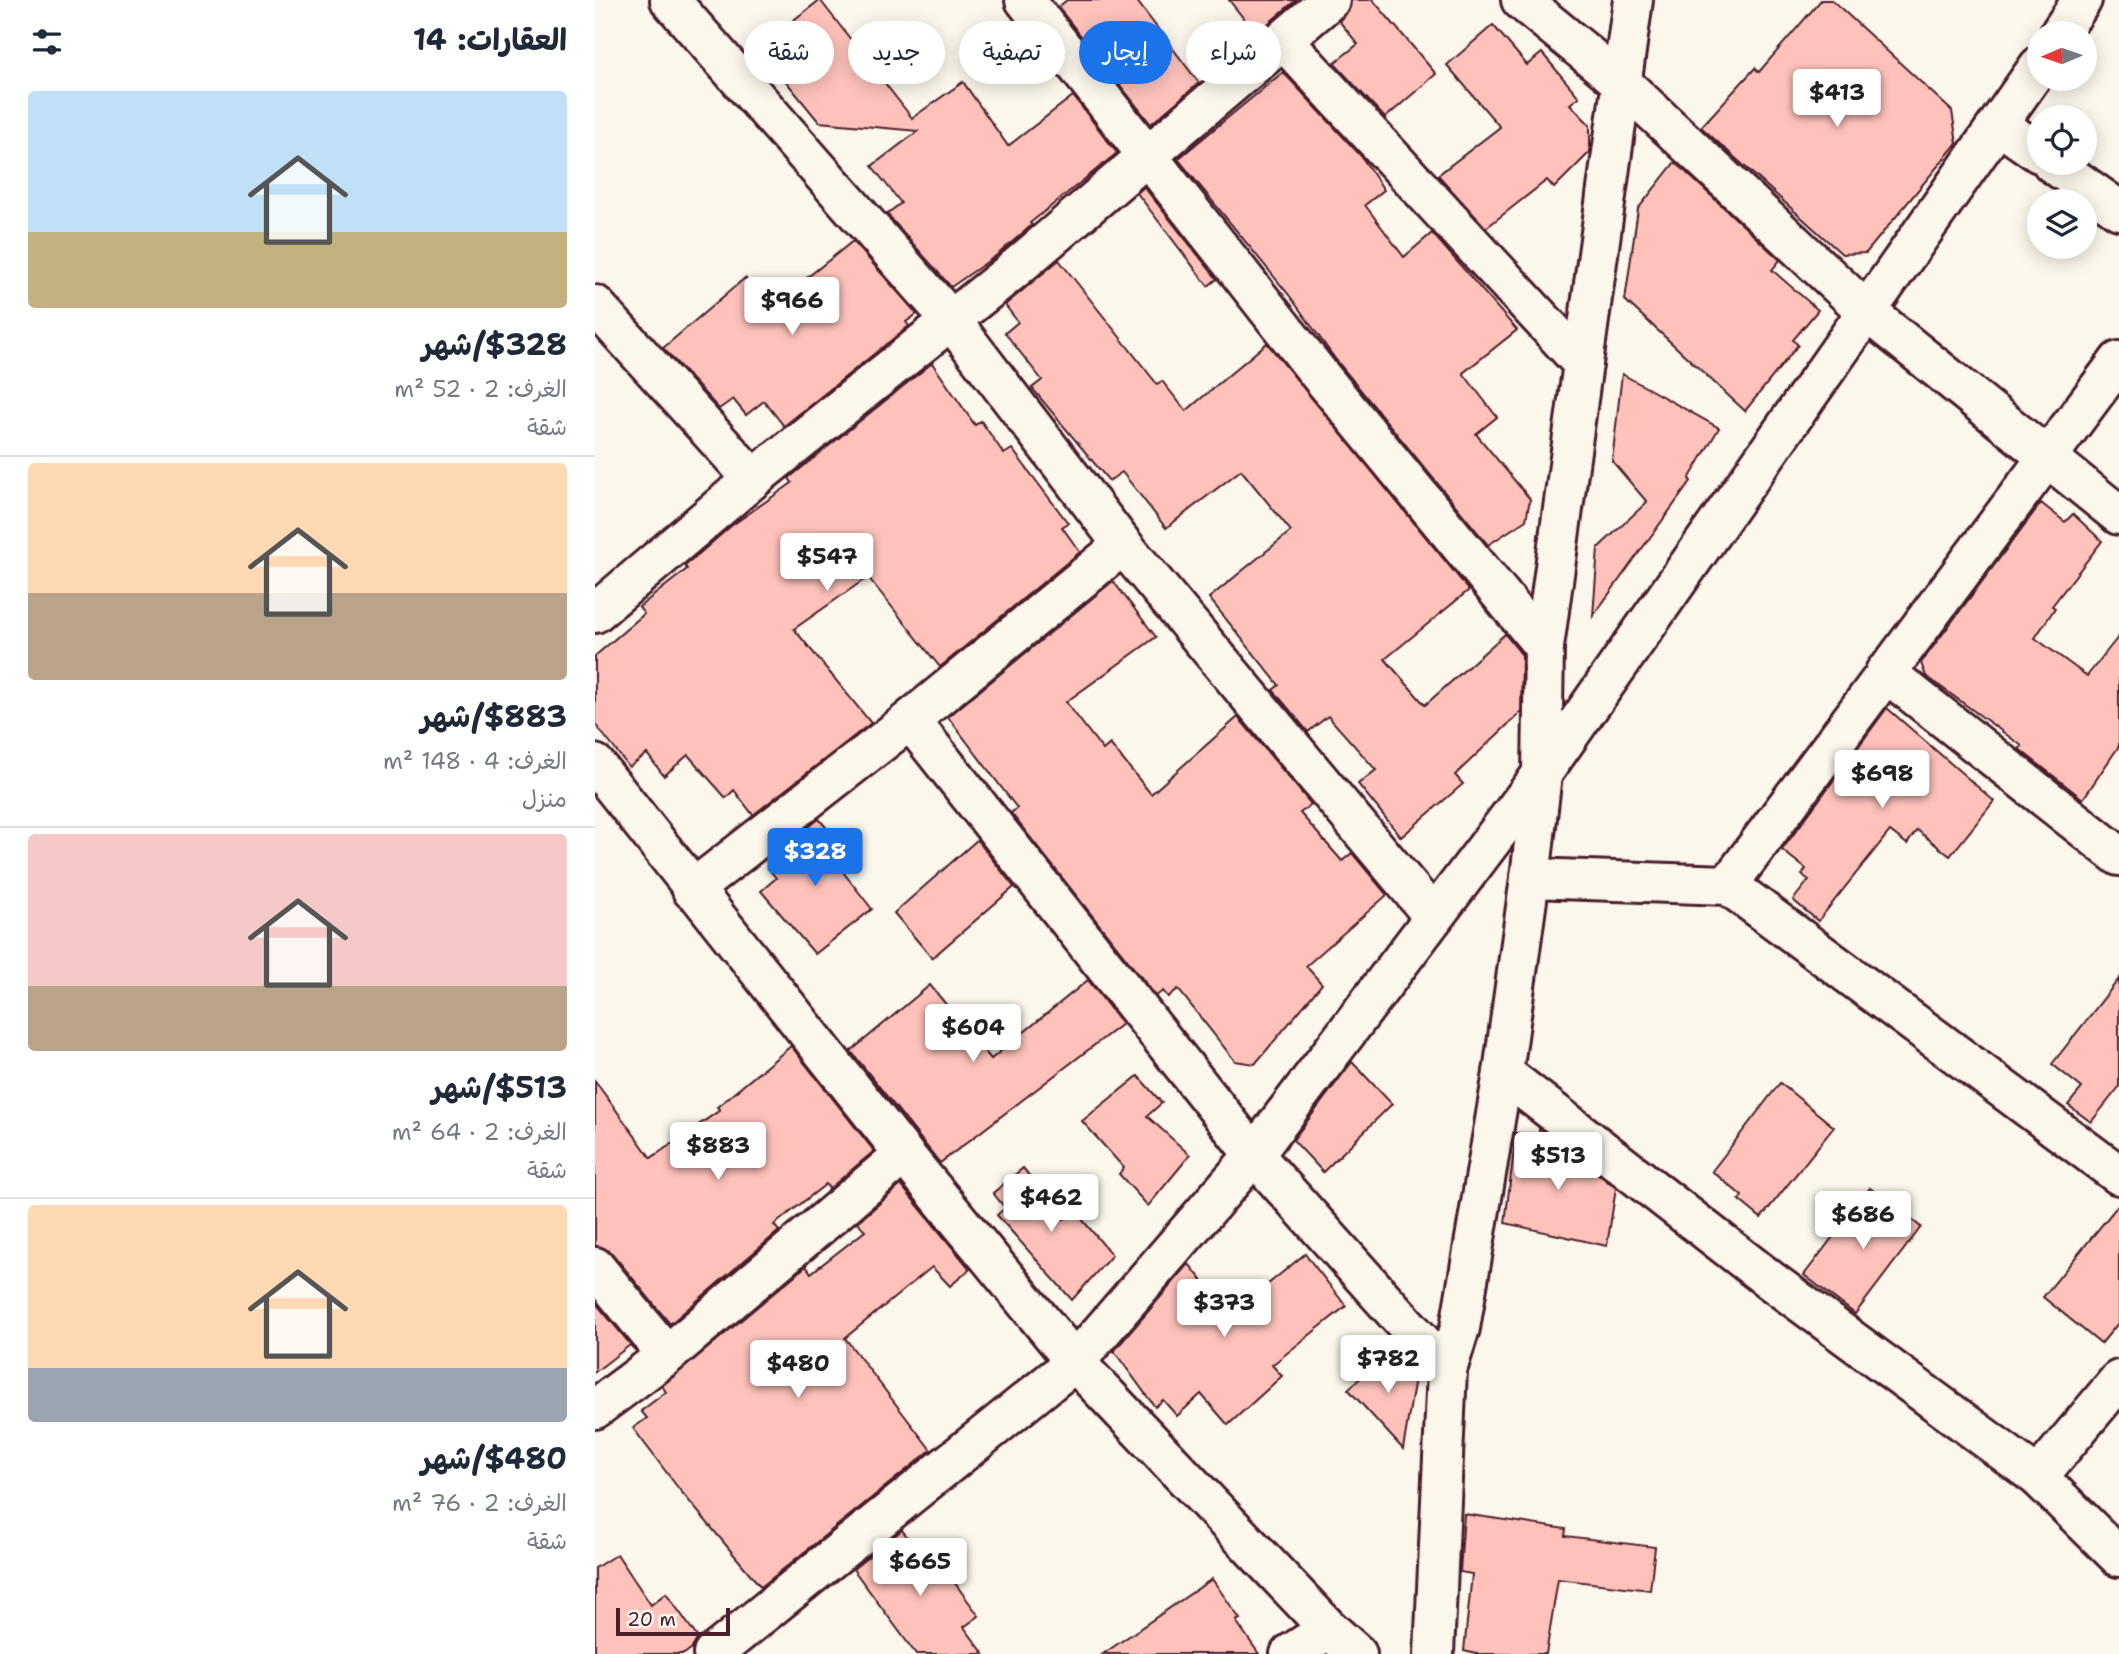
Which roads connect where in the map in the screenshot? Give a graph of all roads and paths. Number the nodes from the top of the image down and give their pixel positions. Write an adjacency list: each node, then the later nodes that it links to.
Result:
1 (670, 0): 18 (street)
2 (1025, 0): 13 (street)
3 (1330, 0): 8 (street)
4 (1521, 0): 9 (street)
5 (1633, 0): 9 (street)
6 (2082, 0): 7 (street)
7 (2068, 21)
8 (1283, 40): 13 (street); 20 (street)
9 (1622, 83): 17 (street); 20 (street)
10 (2027, 84): 11 (street)
11 (1999, 125): 12 (street); 17 (street)
12 (2027, 145)
13 (1149, 155): 18 (street); 26 (street)
14 (2069, 175): 15 (street)
15 (2119, 210)
16 (595, 305): 22 (street)
17 (1867, 312): 21 (street); 30 (street)
18 (951, 320): 22 (street); 24 (street)
19 (2119, 361): 21 (street)
20 (1583, 364): 26 (street)
21 (2046, 457): 23 (street); 27 (street)
22 (753, 479): 25 (street)
23 (2119, 515)
24 (1123, 545): 28 (street); 35 (street)
25 (595, 613)
26 (1544, 647): 30 (street)
27 (1885, 672): 31 (street); 33 (street)
28 (911, 720): 34 (street); 38 (street)
29 (595, 764): 34 (street)
30 (1542, 774): 32 (street); 35 (street)
31 (2119, 856)
32 (1530, 878): 33 (street); 36 (street)
33 (1728, 885): 39 (street)
34 (692, 890): 37 (street)
35 (1433, 916): 38 (street)
36 (1503, 1073): 43 (street); 46 (street)
37 (904, 1154): 41 (street); 42 (street)
38 (1254, 1155): 42 (street); 43 (street)
39 (2119, 1175)
40 (595, 1267): 41 (street)
41 (667, 1355): 45 (street)
42 (1075, 1362): 48 (street); 49 (street)
43 (1447, 1370): 52 (street)
44 (2119, 1380): 46 (street)
45 (595, 1409)
46 (2038, 1477): 47 (street)
47 (2119, 1557)
48 (1329, 1629): 50 (street); 51 (street)
49 (713, 1654)
50 (1290, 1654)
51 (1357, 1654)
52 (1434, 1654)

